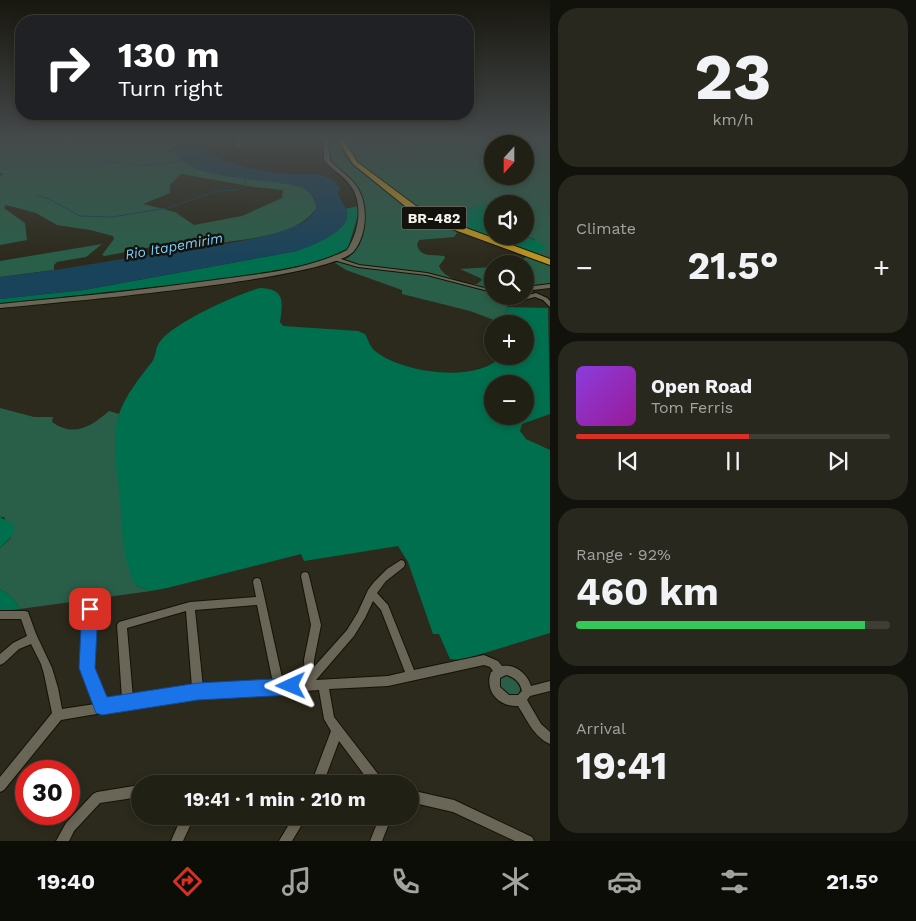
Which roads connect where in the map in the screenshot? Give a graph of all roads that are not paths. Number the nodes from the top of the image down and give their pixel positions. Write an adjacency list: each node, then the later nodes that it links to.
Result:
1 (347, 179): 3 (street)
2 (374, 179): 4 (highway, BR-482)
3 (336, 259): 7 (street); 10 (street)
4 (550, 262)
5 (550, 286): 6 (street)
6 (534, 288)
7 (484, 289)
8 (534, 296): 9 (street)
9 (550, 305)
10 (0, 306)
11 (401, 564): 14 (street)
12 (305, 576): 23 (street)
13 (257, 582): 15 (street)
14 (372, 593): 22 (street); 23 (street)
15 (259, 601): 16 (street); 24 (street)
16 (190, 606): 27 (street); 29 (street)
17 (90, 609): 30 (street)
18 (0, 615): 19 (street)
19 (32, 638): 20 (street); 31 (street)
20 (0, 660)
21 (500, 671): 22 (street); 28 (street); 28 (street)
22 (411, 676): 25 (street)
23 (306, 682): 24 (street); 25 (street)
24 (279, 686): 27 (street)
25 (323, 686): 32 (street)
26 (550, 686): 28 (street)
27 (198, 692): 29 (street)
28 (524, 696): 33 (street)
29 (128, 704): 30 (street)
30 (102, 707): 31 (street)
31 (58, 715): 36 (street)
32 (337, 730): 34 (street); 35 (street)
33 (550, 739)
34 (320, 775)
35 (372, 775)
36 (0, 786)
37 (131, 793): 42 (street)
38 (419, 798): 46 (street)
39 (184, 825): 43 (street)
40 (295, 825): 44 (street)
41 (382, 825): 45 (street)
42 (62, 841)
43 (177, 841)
44 (285, 841)
45 (376, 841)
46 (528, 841)

